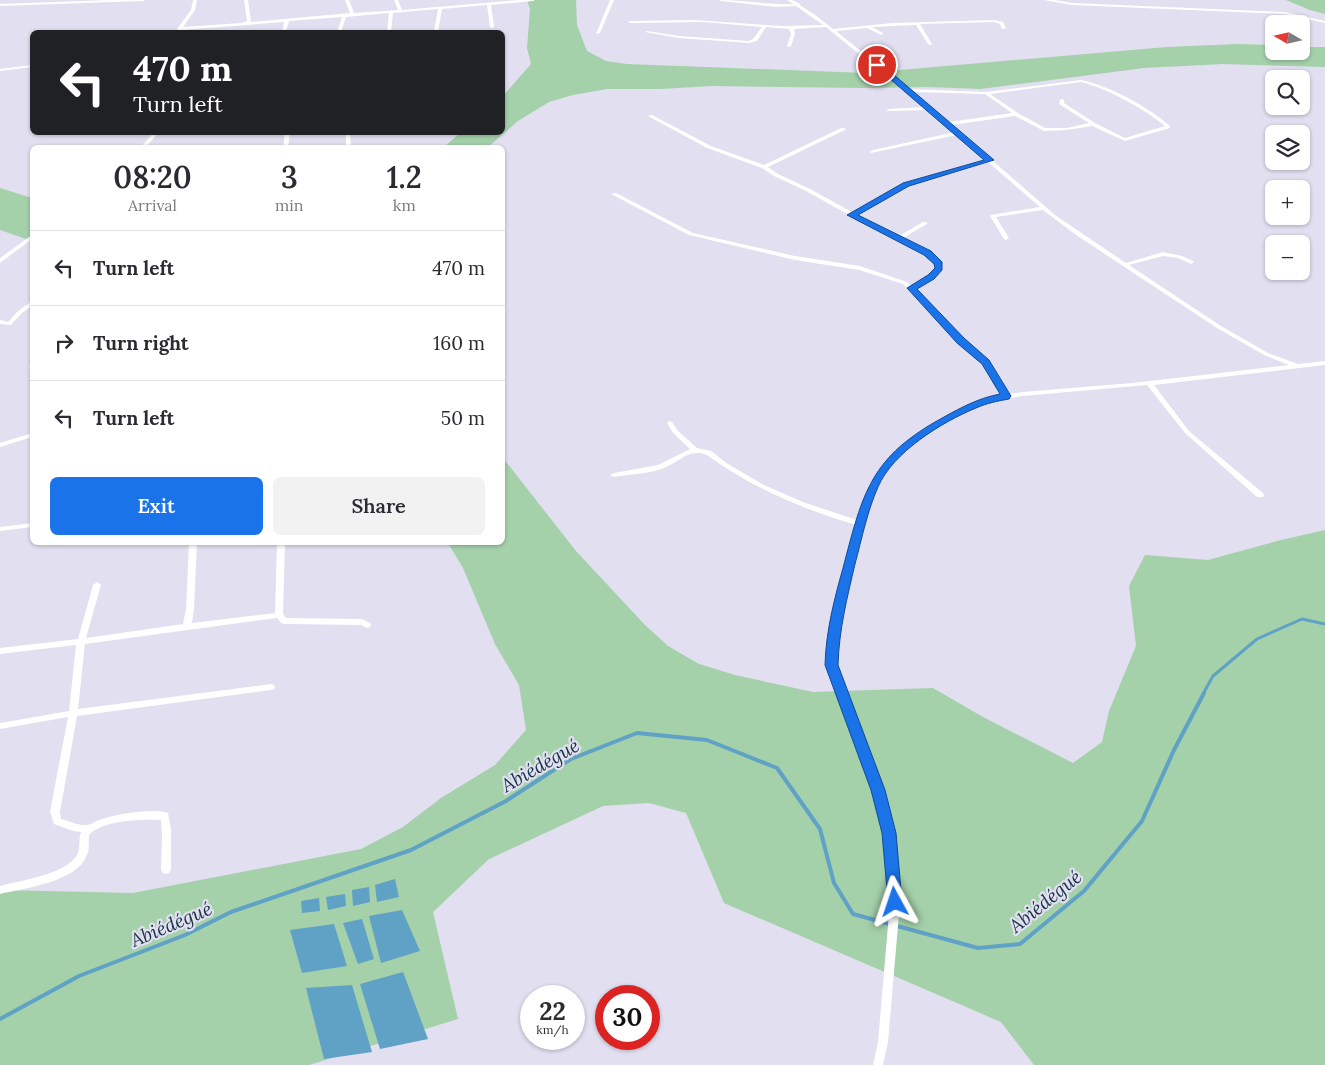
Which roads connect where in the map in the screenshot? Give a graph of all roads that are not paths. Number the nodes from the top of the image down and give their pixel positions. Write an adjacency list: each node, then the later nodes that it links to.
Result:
1 (143, 0): 13 (street)
2 (246, 0): 22 (street)
3 (346, 0): 18 (street)
4 (396, 0): 16 (street)
5 (532, 0): 12 (street)
6 (612, 0): 38 (street)
7 (721, 0): 11 (street)
8 (789, 0): 14 (street)
9 (1046, 0): 21 (street)
10 (196, 1): 30 (street)
11 (747, 1): 14 (street)
12 (489, 4): 15 (street); 27 (street)
13 (0, 5)
14 (800, 5): 25 (street)
15 (440, 8): 16 (street); 35 (street)
16 (400, 11): 17 (street)
17 (391, 12): 18 (street); 34 (street)
18 (346, 16): 19 (street); 33 (street)
19 (287, 20): 22 (street); 32 (street)
20 (630, 22): 24 (street)
21 (1325, 22)
22 (241, 23): 31 (street)
23 (918, 24): 26 (street); 29 (street); 40 (street)
24 (765, 26): 28 (street); 37 (street)
25 (827, 26): 28 (street); 36 (street)
26 (870, 26): 36 (street); 39 (street)
27 (492, 27)
28 (791, 27): 41 (street)
29 (1004, 28)
30 (179, 30)
31 (186, 30)
32 (284, 30)
33 (341, 30)
34 (389, 30)
35 (436, 30)
36 (832, 30): 44 (street)
37 (648, 32)
38 (598, 33)
39 (881, 34)
40 (930, 44)
41 (789, 46)
42 (30, 66): 43 (street)
43 (0, 70)
44 (907, 90): 45 (street); 47 (street)
45 (986, 93): 49 (street); 52 (street)
46 (1062, 100): 52 (street)
47 (929, 108): 48 (street); 51 (street)
48 (889, 110)
49 (1016, 114): 51 (street); 52 (street)
50 (650, 116): 59 (street)
51 (948, 124): 54 (street)
52 (1094, 124)
53 (843, 128): 59 (street)
54 (959, 133): 57 (street); 58 (street)
55 (154, 135): 56 (street)
56 (145, 145)
57 (873, 152)
58 (990, 160): 61 (street); 62 (street)
59 (764, 167): 62 (street)
60 (614, 194): 70 (street)
61 (1045, 208): 66 (street); 69 (street)
62 (851, 215): 65 (street)
63 (925, 222): 65 (street)
64 (30, 238): 67 (street)
65 (899, 238): 70 (street)
66 (1006, 238)
67 (0, 261)
68 (1191, 262): 69 (street)
69 (1124, 265): 73 (street)
70 (911, 288): 78 (street)
71 (30, 305): 72 (street)
72 (0, 322)
73 (1266, 354): 75 (street); 76 (street)
74 (1325, 363): 75 (street)
75 (1298, 367): 76 (street)
76 (1266, 370): 77 (street)
77 (1149, 383): 78 (street); 84 (street)
78 (1006, 396): 86 (street)
79 (670, 423): 82 (street)
80 (30, 436): 81 (street)
81 (0, 445)
82 (694, 449): 83 (street); 86 (street)
83 (614, 475)
84 (1260, 495)
85 (30, 524): 87 (street)
86 (860, 524): 102 (street)
87 (0, 529)
88 (193, 545): 93 (street)
89 (281, 545): 91 (street)
90 (97, 585): 94 (street)
91 (279, 615): 92 (street); 93 (street)
92 (367, 625)
93 (187, 627): 94 (street)
94 (81, 642): 95 (street); 97 (street)
95 (0, 651)
96 (272, 687): 97 (street)
97 (73, 712): 98 (street); 99 (street)
98 (0, 726)
99 (88, 828): 100 (street); 101 (street)
100 (166, 870)
101 (0, 890)
102 (878, 1065)

